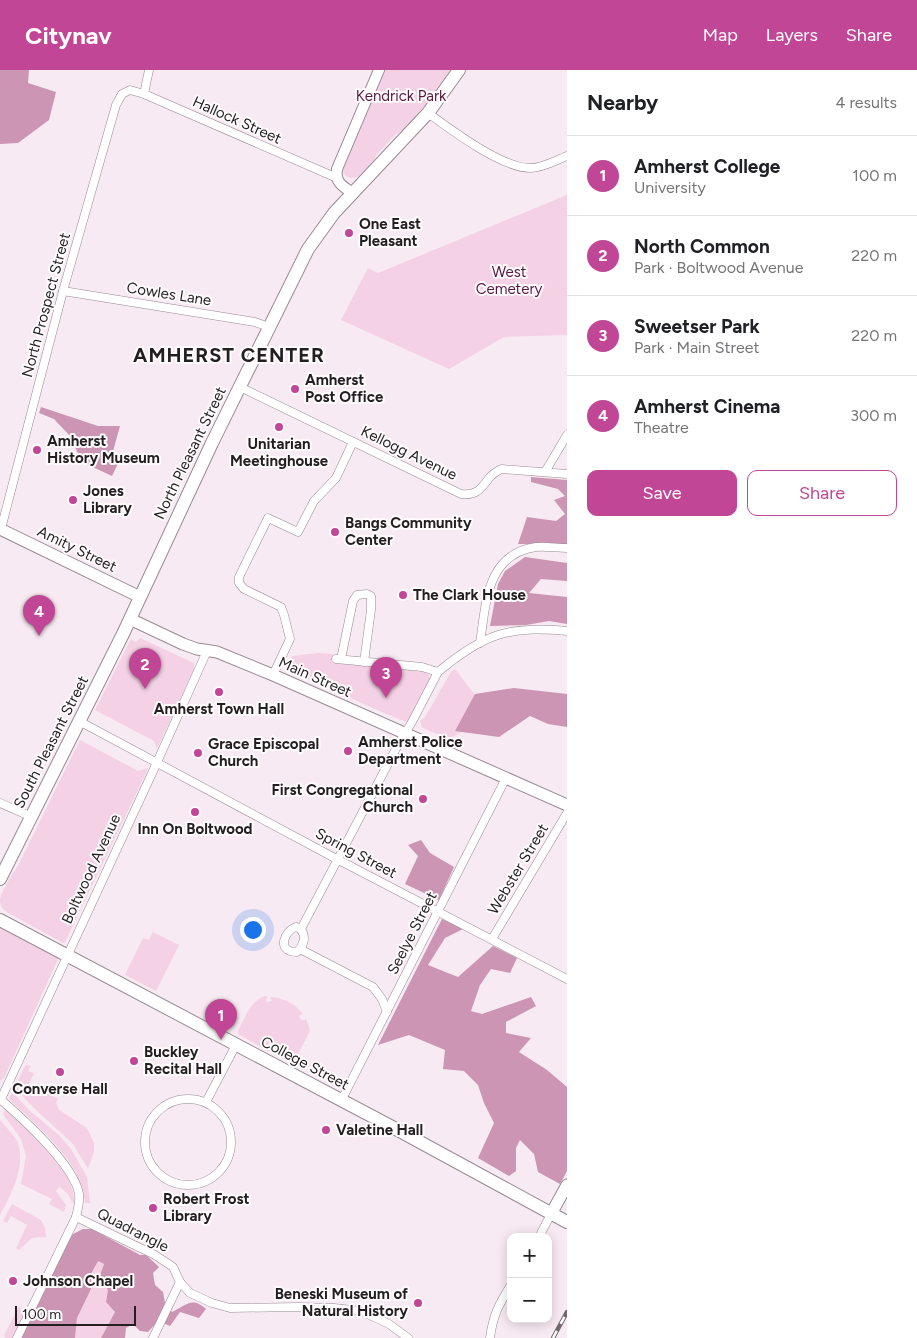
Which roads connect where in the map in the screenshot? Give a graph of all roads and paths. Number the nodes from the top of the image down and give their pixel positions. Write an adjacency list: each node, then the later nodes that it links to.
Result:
1 (149, 70): 5 (street)
2 (380, 70): 8 (street)
3 (459, 70): 6 (main road, North Pleasant Street)
4 (125, 92): 5 (street, Hallock Street); 10 (street, North Prospect Street)
5 (144, 94): 8 (street, Hallock Street)
6 (428, 113): 7 (street); 9 (main road, North Pleasant Street)
7 (567, 156)
8 (337, 178): 9 (street)
9 (352, 193): 11 (main road, North Pleasant Street)
10 (63, 291): 11 (street, Cowles Lane); 17 (street, North Prospect Street)
11 (269, 327): 12 (main road, North Pleasant Street)
12 (240, 387): 14 (street, Kellogg Avenue); 19 (main road, North Pleasant Street)
13 (567, 435): 15 (street)
14 (353, 442): 15 (street, Kellogg Avenue); 26 (street)
15 (545, 472): 16 (street, Kellogg Avenue)
16 (567, 474)
17 (1, 529): 19 (main road, Amity Street)
18 (567, 548): 22 (street)
19 (140, 597): 20 (main road, North Pleasant Street)
20 (130, 619): 23 (main road, Main Street); 27 (main road, South Pleasant Street)
21 (567, 631): 22 (street)
22 (480, 643): 25 (street)
23 (206, 651): 26 (main road, Main Street); 29 (street, Boltwood Avenue)
24 (364, 662): 24 (street); 25 (street)
25 (438, 672): 28 (street)
26 (273, 675): 28 (main road, Main Street)
27 (79, 721): 29 (street, Spring Street); 34 (main road, South Pleasant Street)
28 (405, 733): 30 (main road, Main Street); 35 (street)
29 (157, 762): 35 (street, Spring Street); 42 (street, Boltwood Avenue)
30 (506, 778): 32 (main road, Main Street); 37 (street, Seelye Street)
31 (0, 804): 34 (street)
32 (567, 806)
33 (567, 813): 40 (street, Webster Street)
34 (32, 817): 36 (main road, South Pleasant Street)
35 (338, 859): 37 (street, Spring Street); 39 (street)
36 (0, 878)
37 (438, 911): 40 (street, Spring Street); 44 (street, Seelye Street)
38 (0, 920): 42 (main road, College Street)
39 (301, 929): 41 (street); 41 (street)
40 (492, 939): 43 (street, Spring Street)
41 (300, 949): 44 (street)
42 (67, 955): 45 (main road, College Street); 46 (street, Boltwood Avenue)
43 (567, 979)
44 (387, 1012): 47 (street, Seelye Street)
45 (236, 1046): 47 (main road, College Street); 48 (street)
46 (0, 1099): 51 (street)
47 (341, 1101): 50 (main road, College Street)
48 (206, 1102): 48 (street)
49 (567, 1185): 50 (main road)
50 (552, 1214): 52 (main road, College Street); 53 (street)
51 (76, 1217): 54 (street, Quadrangle); 56 (street, Quadrangle)
52 (567, 1222)
53 (541, 1233)
54 (180, 1282): 57 (street); 58 (street, Quadrangle)
55 (507, 1292): 59 (street)
56 (17, 1338)
57 (153, 1338)
58 (408, 1338)
59 (490, 1338)

